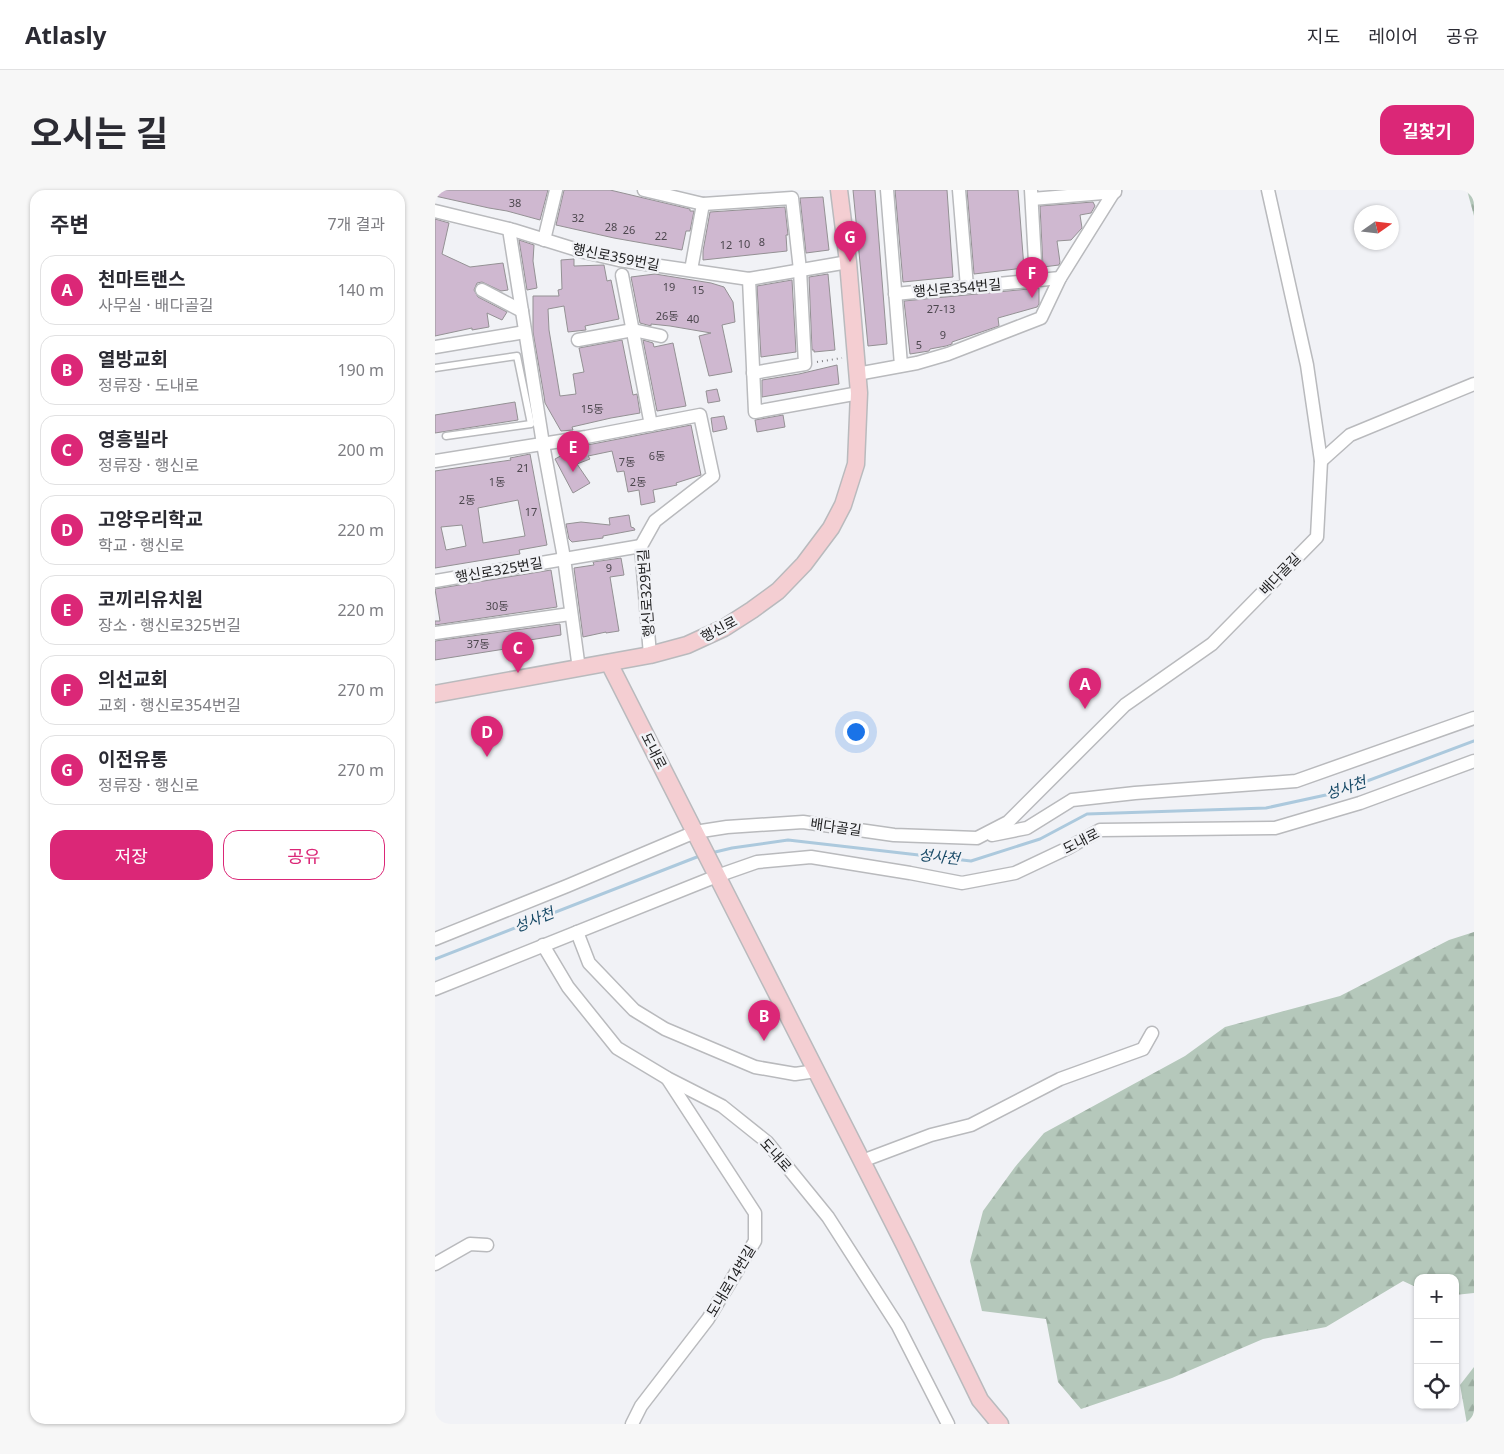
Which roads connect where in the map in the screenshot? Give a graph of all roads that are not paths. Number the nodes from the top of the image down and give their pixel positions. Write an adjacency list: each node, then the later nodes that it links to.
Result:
1 (556, 190): 12 (street)
2 (644, 190): 9 (street)
3 (839, 190): 13 (street, 행신로)
4 (887, 190): 22 (street)
5 (959, 190): 20 (street)
6 (1267, 190): 39 (street, 배다골길)
7 (1115, 191): 8 (street); 17 (street)
8 (1031, 195): 19 (street)
9 (703, 204): 14 (street); 15 (street)
10 (435, 211): 11 (street, 행신로359번길)
11 (509, 229): 12 (street, 행신로359번길); 23 (street)
12 (544, 240): 14 (street, 행신로359번길)
13 (848, 262): 15 (street, 행신로359번길); 32 (street, 행신로)
14 (691, 270): 18 (street, 행신로359번길)
15 (799, 270): 18 (street, 행신로359번길); 31 (street)
16 (622, 275): 24 (street, 행신로359번길)
17 (1060, 278): 19 (street, 행신로354번길); 29 (street)
18 (749, 279): 31 (street)
19 (1035, 280): 20 (street, 행신로354번길)
20 (967, 287): 22 (street, 행신로354번길)
21 (482, 290): 23 (street)
22 (895, 294): 29 (street, 행신로354번길)
23 (522, 311): 25 (street)
24 (633, 330): 26 (street); 27 (street); 35 (street, 행신로359번길)
25 (525, 332): 28 (street); 37 (street)
26 (661, 336)
27 (578, 340)
28 (435, 347)
29 (901, 365): 32 (street)
30 (435, 368): 36 (lane)
31 (753, 373): 34 (street)
32 (857, 374): 34 (street, 행신로)
33 (1474, 384): 39 (street)
34 (859, 394): 45 (street, 행신로)
35 (651, 425): 37 (street); 40 (street, 행신로329번길)
36 (446, 436)
37 (543, 444): 38 (street); 41 (street)
38 (435, 461)
39 (1321, 461): 52 (street, 배다골길)
40 (641, 546): 41 (street, 행신로325번길); 45 (street, 행신로329번길)
41 (564, 558): 42 (street, 행신로325번길); 43 (street)
42 (435, 581)
43 (570, 614): 44 (street); 47 (street)
44 (435, 633)
45 (650, 655): 46 (street, 행신로)
46 (609, 663): 47 (street, 행신로); 51 (street, 도내로)
47 (579, 669): 48 (street, 행신로)
48 (435, 694)
49 (1474, 718): 52 (street, 배다골길)
50 (1474, 761): 53 (street, 도내로)
51 (697, 836): 52 (street, 배다골길); 53 (street, 도내로); 55 (street, 배다골길)
52 (977, 838)
53 (715, 872): 54 (street, 도내로); 59 (street)
54 (577, 932): 56 (street, 도내로); 59 (street)
55 (435, 939)
56 (543, 946): 57 (street, 도내로); 60 (street, 도내로)
57 (435, 989)
58 (1152, 1033): 61 (street)
59 (816, 1071): 61 (street)
60 (667, 1078): 64 (street, 도내로14번길); 65 (street, 도내로)
61 (862, 1161): 66 (street)
62 (487, 1245): 63 (street)
63 (435, 1264)
64 (632, 1424)
65 (947, 1424)
66 (1000, 1424)

